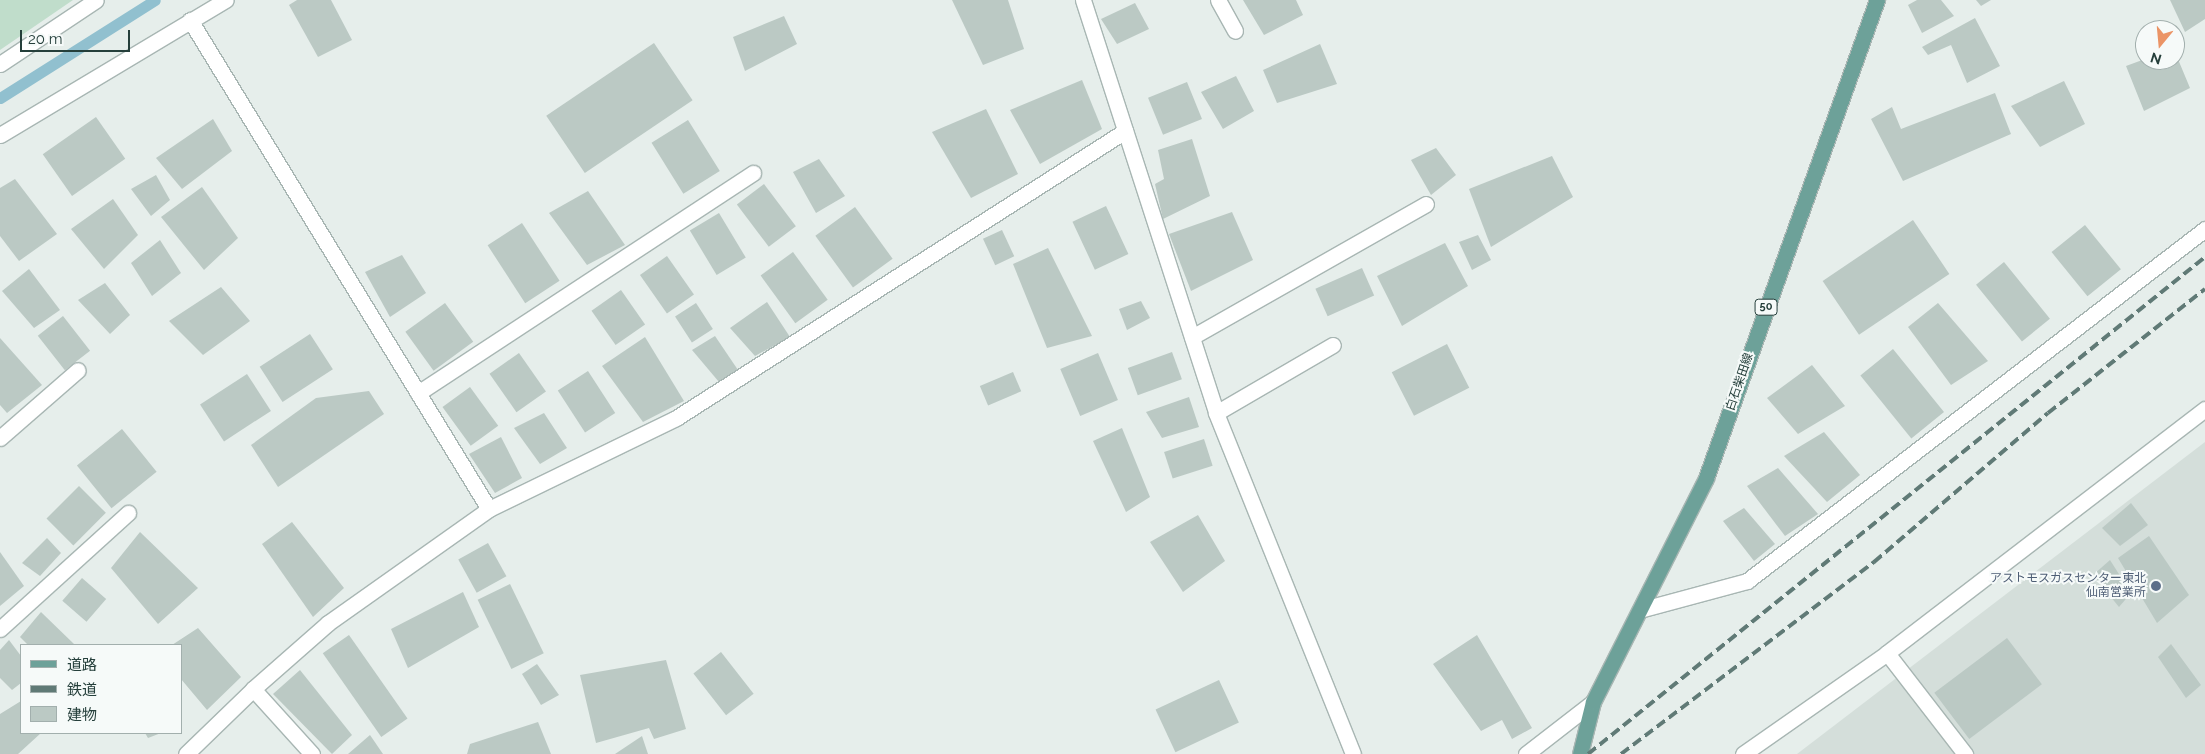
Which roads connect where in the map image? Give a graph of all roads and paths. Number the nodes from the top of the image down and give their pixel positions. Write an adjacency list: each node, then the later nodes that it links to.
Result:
1 (96, 0): 8 (street)
2 (226, 0): 6 (street)
3 (1218, 0): 7 (street)
4 (1877, 0): 23 (main road, 白石柴田線 / 50)
5 (1087, 1): 9 (street)
6 (190, 20): 10 (street); 17 (street)
7 (1235, 31)
8 (0, 64)
9 (1125, 131): 14 (street); 21 (street)
10 (0, 135)
11 (753, 173): 17 (street)
12 (1426, 204): 14 (street)
13 (2205, 229): 23 (street)
14 (1192, 337): 19 (street)
15 (1332, 345): 19 (street)
16 (78, 370): 20 (street)
17 (418, 393): 21 (street)
18 (2205, 409): 25 (street)
19 (1216, 413): 30 (street)
20 (0, 438)
21 (489, 509): 26 (street)
22 (128, 513): 24 (street)
23 (1643, 609): 27 (main road, 白石柴田線 / 50)
24 (0, 628)
25 (1887, 653): 33 (street); 34 (street)
26 (253, 689): 28 (street); 29 (street)
27 (1593, 702): 31 (street); 32 (main road, 白石柴田線 / 50)
28 (186, 754)
29 (312, 754)
30 (1354, 754)
31 (1526, 754)
32 (1580, 754)
33 (1743, 754)
34 (1965, 754)

